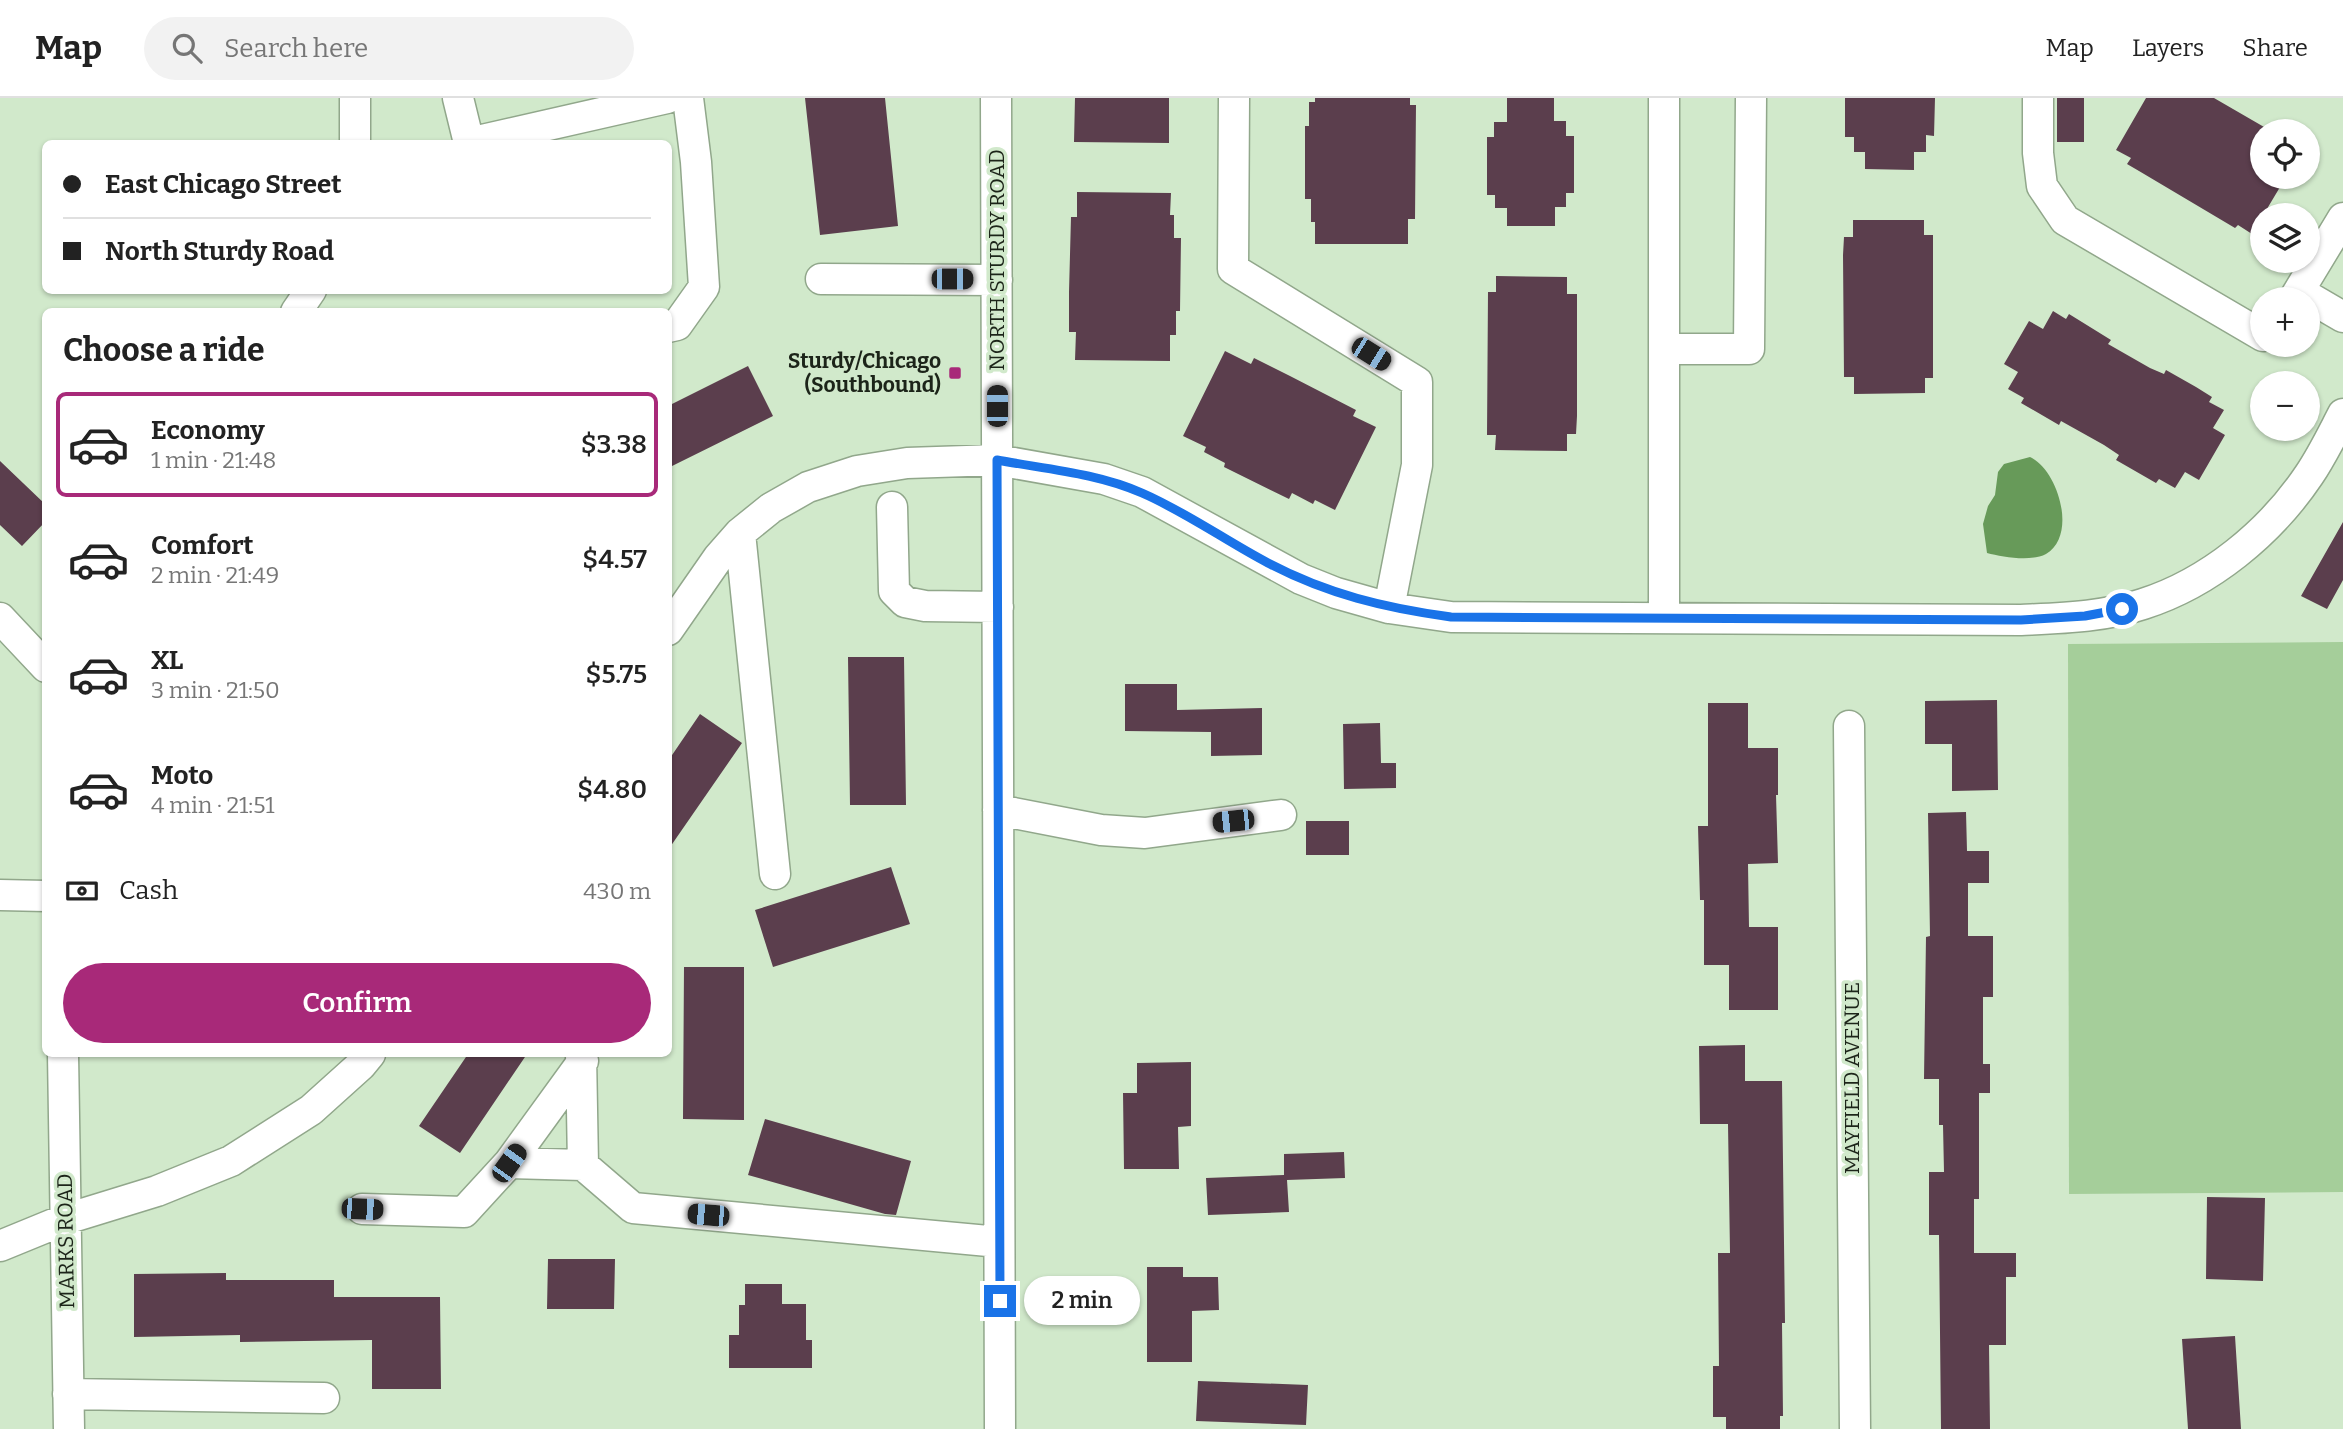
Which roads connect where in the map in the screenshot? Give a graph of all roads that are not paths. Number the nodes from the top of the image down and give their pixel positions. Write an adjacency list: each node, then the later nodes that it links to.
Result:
1 (355, 98): 10 (street)
2 (458, 98): 11 (street)
3 (667, 98): 12 (street)
4 (688, 98): 20 (street)
5 (996, 98): 16 (street, NORTH STURDY ROAD)
6 (1234, 98): 28 (street)
7 (1664, 98): 22 (street)
8 (1751, 98): 22 (street)
9 (2038, 98): 21 (street)
10 (355, 140)
11 (468, 140)
12 (478, 140)
13 (2343, 218): 14 (street)
14 (2333, 260): 17 (street)
15 (821, 279): 16 (street)
16 (997, 280): 24 (street, NORTH STURDY ROAD)
17 (2305, 287)
18 (2320, 306): 19 (street)
19 (2343, 317)
20 (672, 326)
21 (2250, 328)
22 (1664, 349): 29 (street)
23 (2343, 414): 29 (street)
24 (997, 460): 26 (street); 27 (street, NORTH STURDY ROAD); 28 (street)
25 (892, 507): 27 (street)
26 (740, 533): 31 (street); 36 (street)
27 (998, 607): 34 (street, NORTH STURDY ROAD)
28 (1389, 608): 29 (street)
29 (1664, 617)
30 (0, 618): 32 (street)
31 (672, 624)
32 (42, 663)
33 (1849, 726): 52 (street, MAYFIELD AVENUE)
34 (998, 810): 35 (street); 46 (street, NORTH STURDY ROAD)
35 (1280, 815)
36 (775, 874)
37 (0, 895): 38 (street)
38 (42, 895)
39 (63, 1057): 45 (street, MARKS ROAD)
40 (368, 1057): 45 (street)
41 (582, 1057): 42 (street); 43 (street)
42 (509, 1163): 43 (street); 44 (street)
43 (583, 1165): 46 (street)
44 (362, 1209)
45 (66, 1219): 47 (street); 48 (street, MARKS ROAD)
46 (999, 1242): 51 (street, NORTH STURDY ROAD)
47 (0, 1246)
48 (68, 1394): 49 (street); 50 (street, MARKS ROAD)
49 (324, 1398)
50 (69, 1429)
51 (1000, 1429)
52 (1855, 1429)

